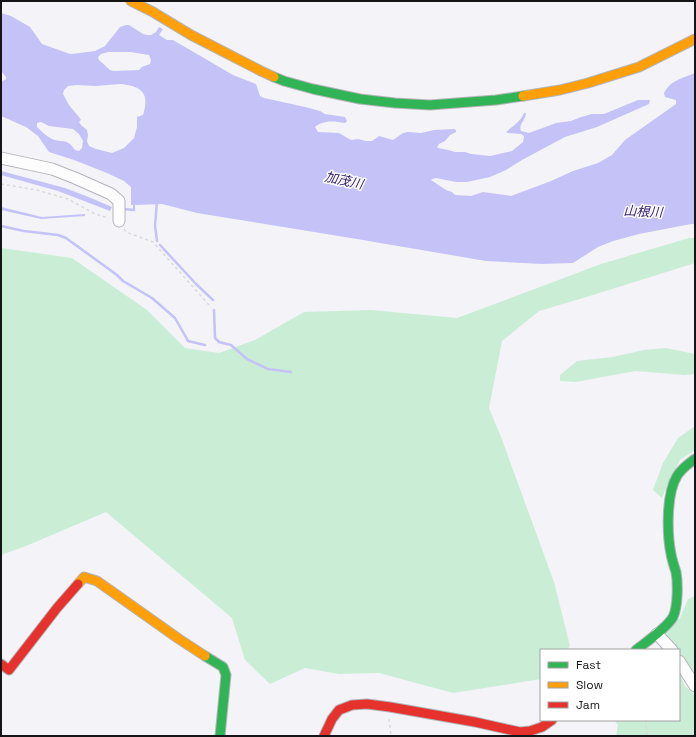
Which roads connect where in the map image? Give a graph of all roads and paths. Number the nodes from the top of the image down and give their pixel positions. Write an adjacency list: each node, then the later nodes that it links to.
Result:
1 (132, 1): 2 (street)
2 (695, 39)
3 (1, 158): 5 (street)
4 (1, 184): 5 (path)
5 (119, 221): 6 (path)
6 (209, 305)
7 (695, 458): 8 (street)
8 (657, 634): 9 (street); 10 (street)
9 (637, 649)
10 (671, 649)
11 (680, 662): 13 (street)
12 (1, 664): 17 (street)
13 (695, 686)
14 (390, 707): 15 (street); 18 (street); 19 (path)
15 (551, 721)
16 (645, 721): 20 (path)
17 (220, 736)
18 (324, 736)
19 (391, 736)
20 (647, 736)

